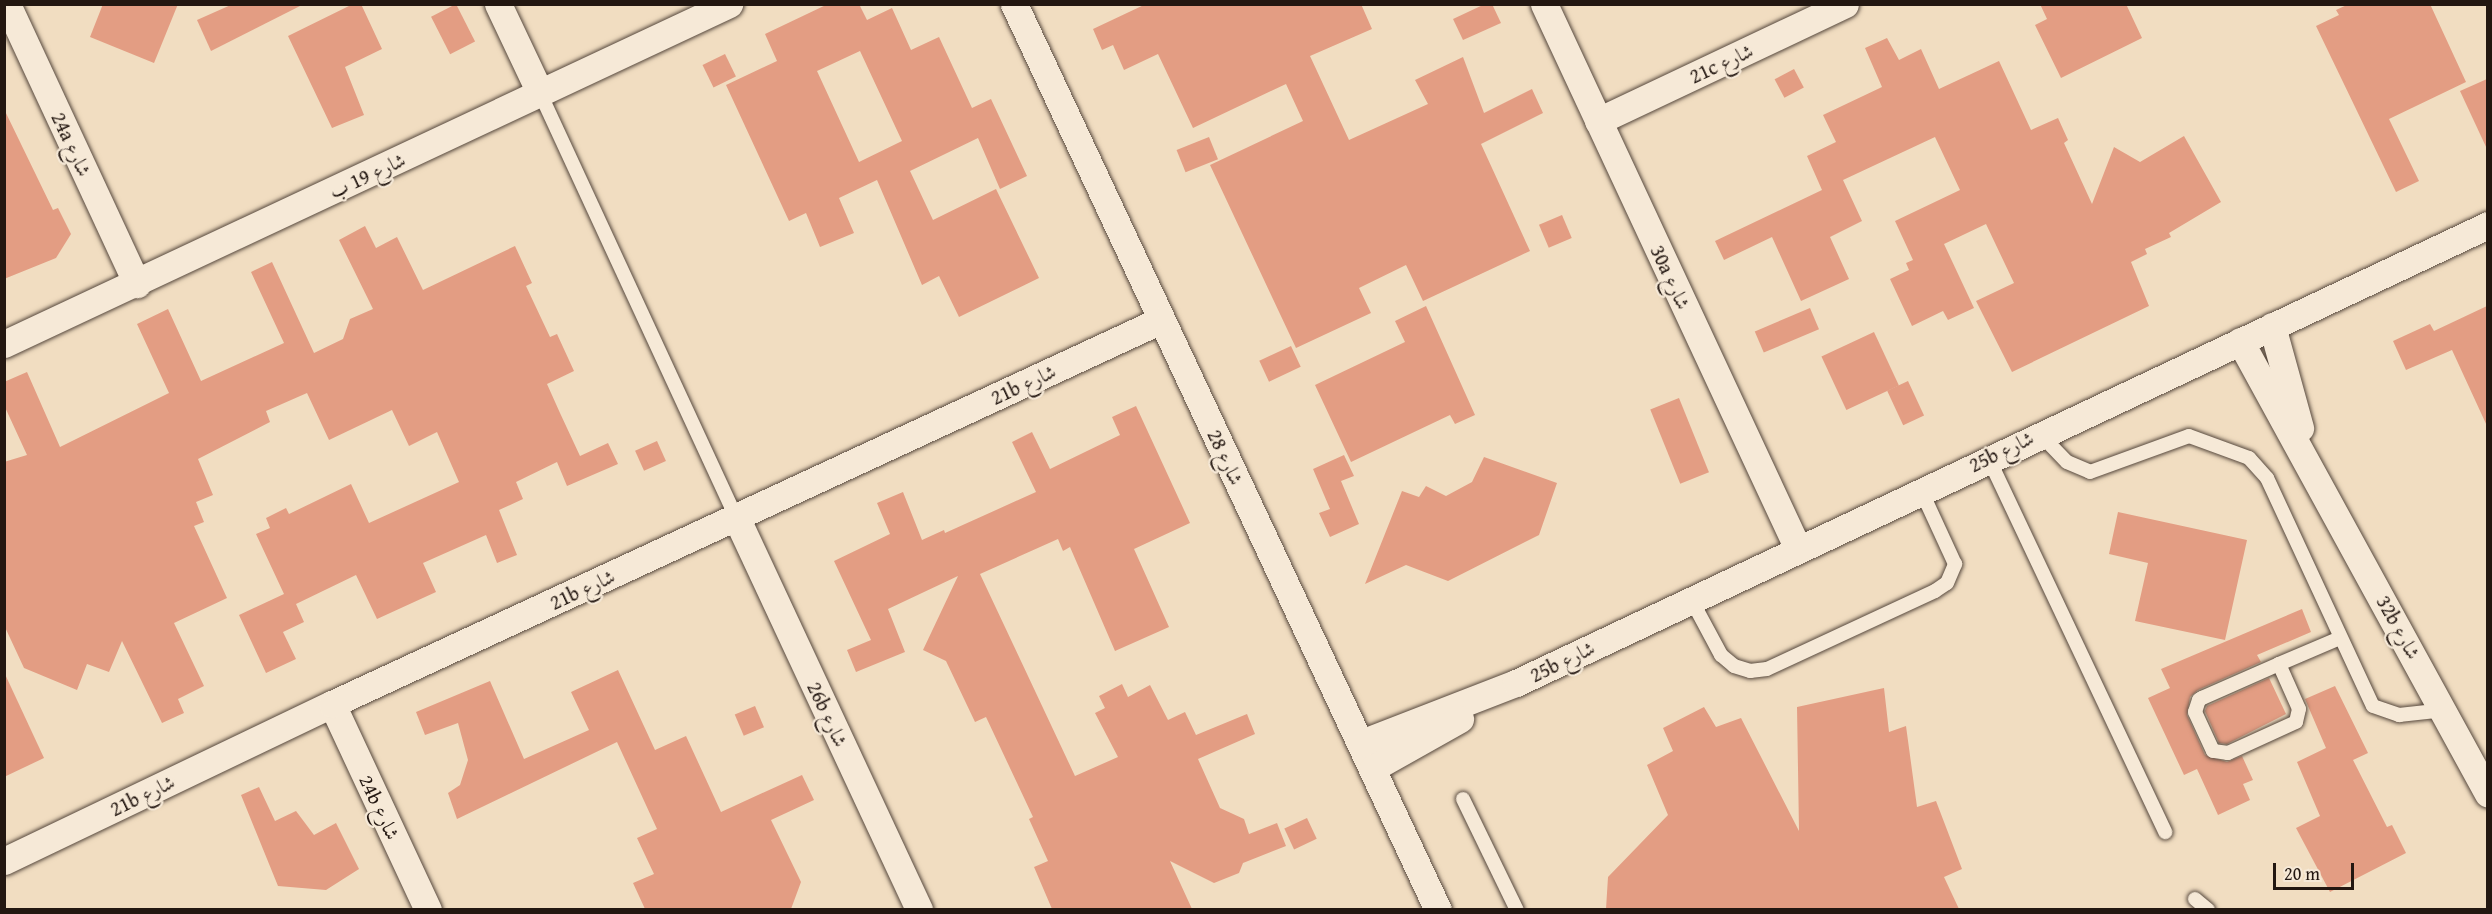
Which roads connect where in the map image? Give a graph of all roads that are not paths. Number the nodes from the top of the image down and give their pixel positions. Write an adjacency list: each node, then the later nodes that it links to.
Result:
1 (7, 4): 10 (street, 24a شارع)
2 (498, 4): 7 (street)
3 (729, 4): 7 (street, شارع 19 ب)
4 (1014, 4): 11 (street, شارع 28)
5 (1544, 4): 8 (street, 30a شارع)
6 (1845, 4): 8 (street, 21c شارع)
7 (540, 93): 10 (street, شارع 19 ب); 19 (lane)
8 (1598, 121): 20 (street, 30a شارع)
9 (2487, 225): 12 (street, 25b شارع)
10 (137, 284): 14 (street, شارع 19 ب)
11 (1161, 320): 19 (street, 21b شارع); 27 (street, شارع 28)
12 (2272, 326): 13 (street, 25b شارع); 17 (street, 32b شارع)
13 (2240, 341): 15 (street, 25b شارع); 17 (street, 32b شارع)
14 (4, 344)
15 (2039, 433): 16 (street, 25b شارع); 22 (lane)
16 (1988, 457): 18 (street, 25b شارع); 32 (lane)
17 (2308, 462): 26 (street, 32b شارع)
18 (1921, 489): 20 (street, 25b شارع); 21 (lane)
19 (737, 519): 25 (street, 21b شارع); 36 (street, 26b شارع)
20 (1798, 549): 21 (street, 25b شارع)
21 (1691, 599): 24 (street, 25b شارع)
22 (2340, 638): 23 (lane); 26 (lane)
23 (2279, 664): 23 (lane)
24 (1516, 683): 27 (street, 25b شارع); 29 (street, 25b شارع)
25 (332, 704): 33 (street, 21b شارع); 35 (street, 24b شارع)
26 (2445, 710): 28 (street, 32b شارع)
27 (1361, 743): 29 (street, شارع 28)
28 (2480, 761): 30 (street, 32b شارع)
29 (1373, 768): 37 (street, شارع 28)
30 (2487, 794)
31 (1463, 799): 38 (lane)
32 (2165, 832)
33 (4, 861)
34 (2195, 899): 39 (lane)
35 (428, 909)
36 (919, 909)
37 (1438, 909)
38 (1517, 909)
39 (2208, 909)

